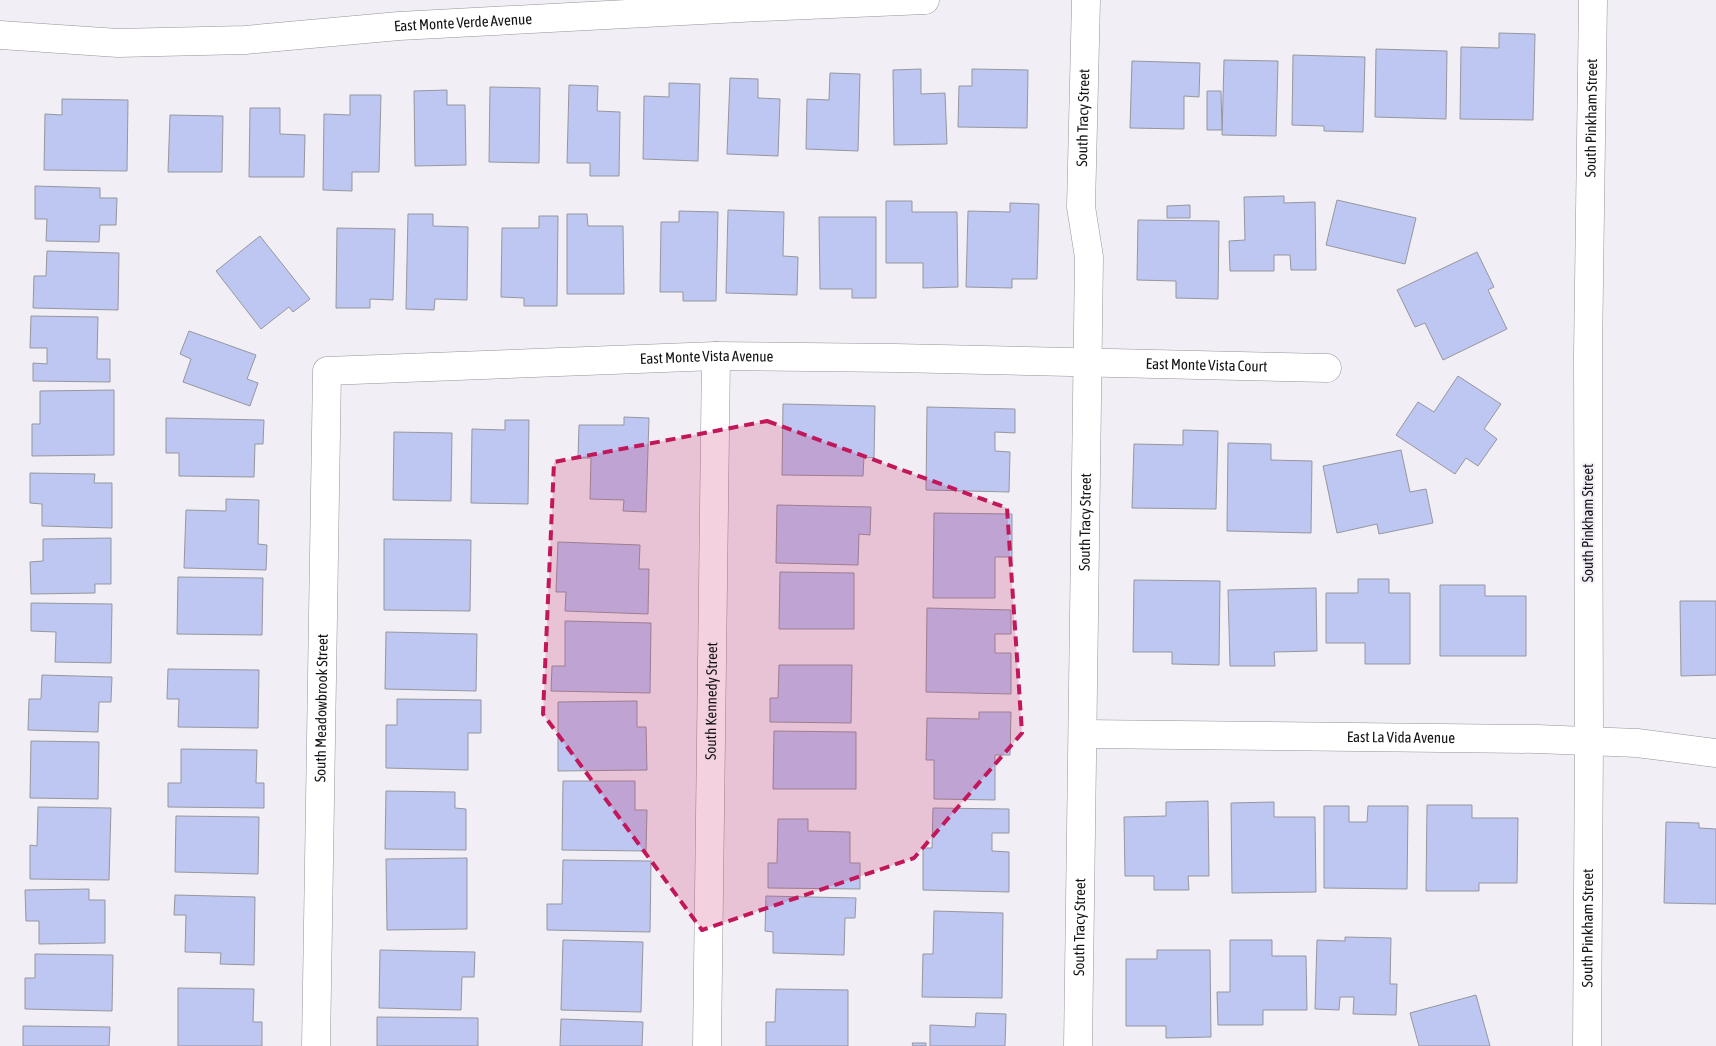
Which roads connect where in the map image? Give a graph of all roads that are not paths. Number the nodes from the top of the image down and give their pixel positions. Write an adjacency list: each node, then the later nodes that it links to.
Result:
1 (925, 0): 4 (street, East Monte Verde Avenue)
2 (1086, 0): 7 (street, South Tracy Street)
3 (1593, 0): 11 (street, South Pinkham Street)
4 (759, 3): 5 (street, East Monte Verde Avenue)
5 (0, 35)
6 (716, 356): 7 (street, East Monte Vista Avenue); 9 (street, East Monte Vista Avenue); 14 (street, South Kennedy Street)
7 (1087, 362): 8 (street, East Monte Vista Court); 10 (street, South Tracy Street)
8 (1328, 368)
9 (327, 371): 13 (street, South Meadowbrook Street)
10 (1083, 734): 11 (street, East La Vida Avenue); 15 (street, South Tracy Street)
11 (1589, 741): 12 (street, East La Vida Avenue); 16 (street, South Pinkham Street)
12 (1716, 753)
13 (316, 1046)
14 (707, 1046)
15 (1078, 1046)
16 (1587, 1046)

